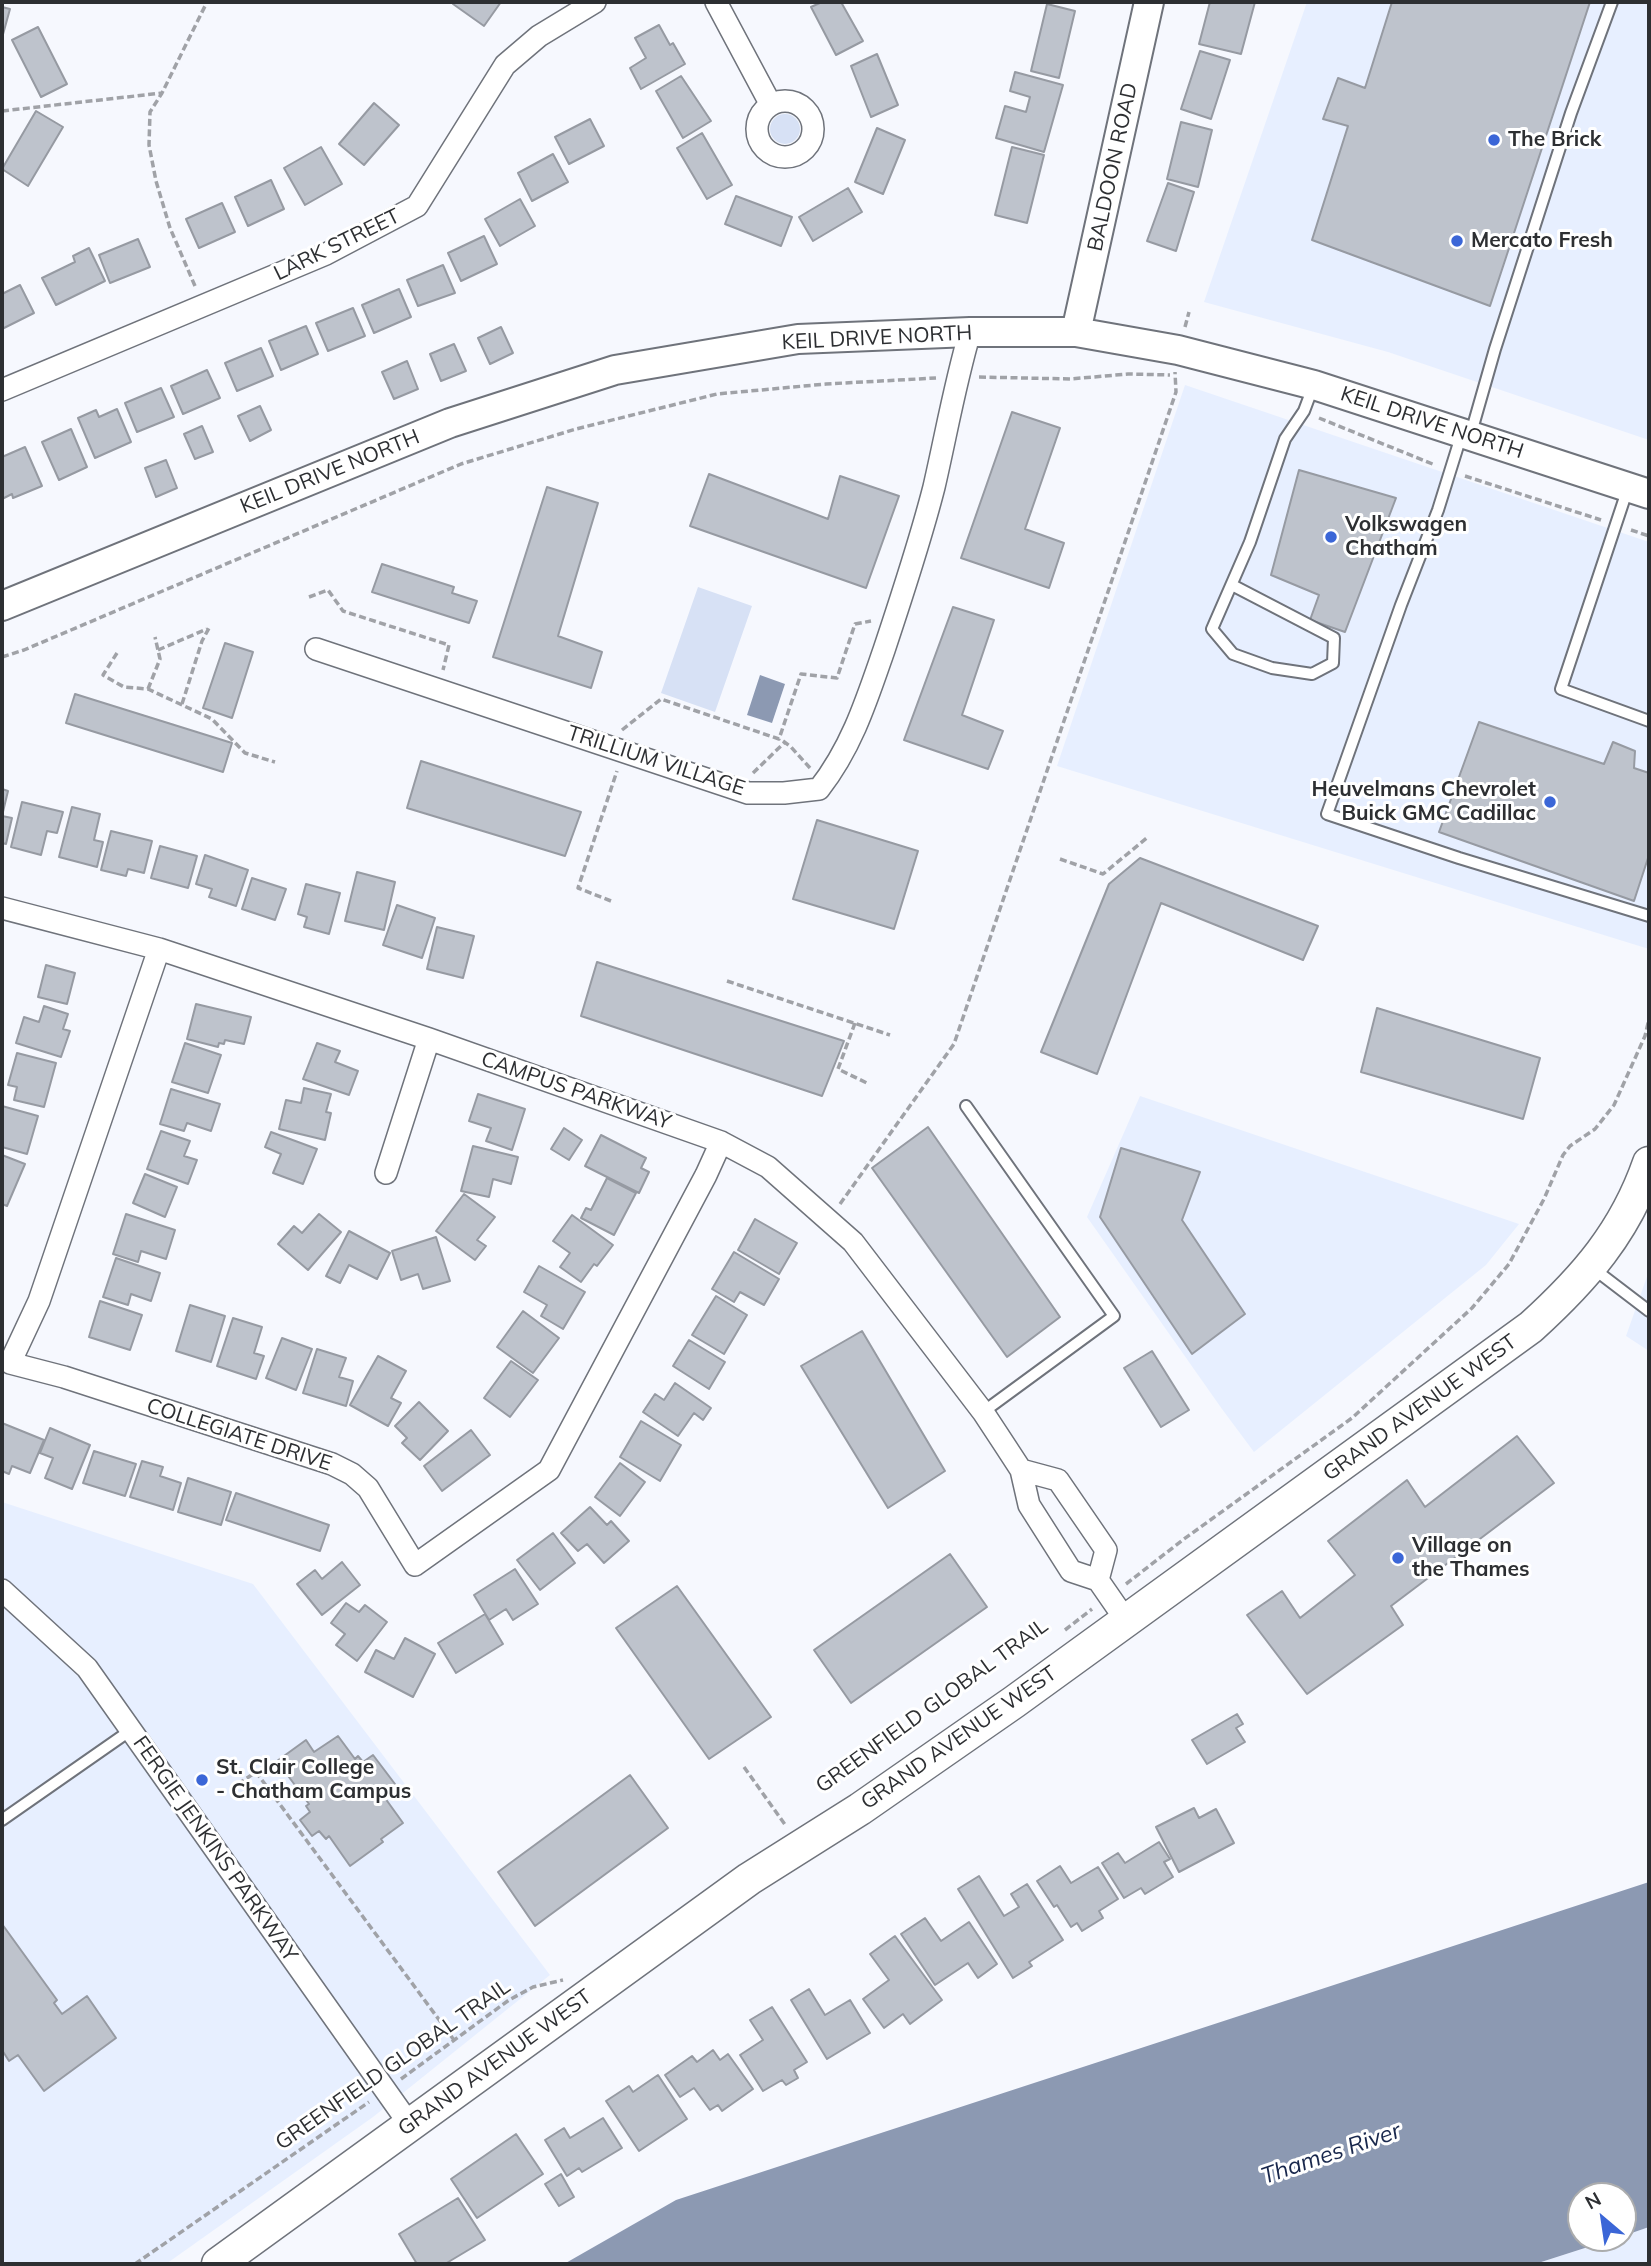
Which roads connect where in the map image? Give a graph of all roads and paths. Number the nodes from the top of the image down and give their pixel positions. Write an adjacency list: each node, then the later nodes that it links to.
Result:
1 (207, 2): 6 (path)
2 (716, 2): 7 (street)
3 (1149, 2): 12 (street, BALDOON ROAD)
4 (1612, 2): 19 (lane)
5 (586, 4): 9 (street, LARK STREET)
6 (162, 93): 8 (path); 9 (path)
7 (771, 105)
8 (2, 111)
9 (203, 306): 17 (street, LARK STREET)
10 (1189, 312): 13 (path)
11 (970, 332): 12 (street, KEIL DRIVE NORTH); 14 (street); 26 (street, KEIL DRIVE NORTH)
12 (1076, 332): 13 (street, KEIL DRIVE NORTH)
13 (1176, 363): 14 (path); 15 (path); 16 (street, KEIL DRIVE NORTH); 60 (path)
14 (956, 377): 32 (path); 42 (street)
15 (1187, 378)
16 (1314, 385): 18 (lane); 19 (street, KEIL DRIVE NORTH)
17 (2, 390)
18 (1304, 411): 20 (path); 24 (lane)
19 (1466, 435): 20 (lane); 21 (street, KEIL DRIVE NORTH)
20 (1450, 471): 22 (path); 48 (lane)
21 (1639, 490): 22 (lane)
22 (1615, 525): 23 (path); 36 (lane)
23 (1649, 536)
24 (1232, 585): 24 (lane)
25 (309, 597): 33 (path)
26 (2, 606)
27 (871, 621): 38 (path)
28 (155, 637): 30 (path)
29 (316, 649): 43 (street, TRILLIUM VILLAGE)
30 (158, 650): 34 (path); 35 (path)
31 (117, 653): 34 (path)
32 (2, 657)
33 (442, 674)
34 (148, 688): 35 (path)
35 (182, 704): 40 (path)
36 (1649, 720)
37 (620, 731): 38 (path)
38 (779, 739): 39 (path)
39 (784, 743): 42 (path); 43 (path)
40 (275, 762)
41 (617, 771): 46 (path)
42 (819, 789): 43 (street, TRILLIUM VILLAGE)
43 (739, 790)
44 (1148, 837): 45 (path)
45 (1060, 859)
46 (611, 901)
47 (2, 908): 49 (street, CAMPUS PARKWAY)
48 (1649, 916)
49 (159, 950): 54 (street, CAMPUS PARKWAY); 57 (street, COLLEGIATE DRIVE)
50 (727, 981): 52 (path)
51 (1649, 1019): 66 (path, GREENFIELD GLOBAL TRAIL)
52 (855, 1023): 53 (path); 55 (path)
53 (890, 1035)
54 (429, 1039): 57 (street, CAMPUS PARKWAY); 59 (street)
55 (869, 1084)
56 (965, 1106): 63 (lane)
57 (721, 1142): 60 (street, CAMPUS PARKWAY)
58 (1649, 1163): 61 (main road, GRAND AVENUE WEST)
59 (386, 1173)
60 (829, 1219): 63 (street, CAMPUS PARKWAY)
61 (1592, 1267): 62 (lane); 66 (main road, GRAND AVENUE WEST)
62 (1649, 1311)
63 (983, 1412): 64 (street, CAMPUS PARKWAY)
64 (1021, 1470): 66 (street, CAMPUS PARKWAY); 66 (street)
65 (4, 1597): 68 (street, FERGIE JENKINS PARKWAY)
66 (1111, 1599): 67 (path, GREENFIELD GLOBAL TRAIL); 76 (main road, GRAND AVENUE WEST)
67 (1059, 1636)
68 (131, 1730): 71 (lane); 75 (street, FERGIE JENKINS PARKWAY)
69 (744, 1767): 72 (path)
70 (238, 1784): 74 (path)
71 (2, 1820)
72 (787, 1828)
73 (572, 1978): 74 (path, GREENFIELD GLOBAL TRAIL)
74 (454, 2040): 75 (path, GREENFIELD GLOBAL TRAIL)
75 (386, 2091): 76 (street, FERGIE JENKINS PARKWAY); 77 (path, GREENFIELD GLOBAL TRAIL)
76 (410, 2125): 78 (main road, GRAND AVENUE WEST)
77 (135, 2264)
78 (218, 2264)

